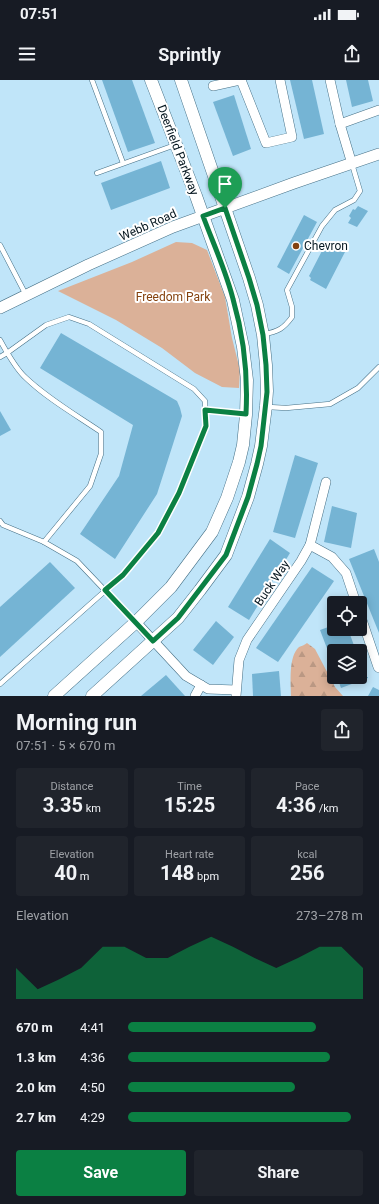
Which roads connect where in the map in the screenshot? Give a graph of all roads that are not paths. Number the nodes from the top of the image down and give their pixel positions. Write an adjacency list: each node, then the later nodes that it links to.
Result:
1 (92, 80): 12 (lane)
2 (151, 80): 10 (main road, Deerfield Parkway)
3 (181, 80): 15 (main road, Deerfield Parkway)
4 (241, 80): 5 (street); 7 (street)
5 (280, 80)
6 (330, 80): 9 (street)
7 (213, 86)
8 (379, 110): 9 (street)
9 (340, 124): 13 (street)
10 (176, 144): 12 (lane); 16 (main road, Deerfield Parkway)
11 (379, 154): 13 (street, Webb Road)
12 (123, 163): 14 (lane)
13 (352, 164): 15 (street, Webb Road); 20 (lane)
14 (97, 172)
15 (225, 208): 16 (street, Webb Road); 20 (main road, Deerfield Parkway)
16 (203, 216): 18 (street, Webb Road); 27 (main road, Deerfield Parkway)
17 (0, 245): 18 (lane)
18 (26, 295): 19 (street, Webb Road)
19 (0, 308)
20 (263, 335): 25 (main road, Deerfield Parkway)
21 (0, 340): 22 (lane)
22 (7, 353): 23 (lane); 26 (lane); 30 (lane)
23 (0, 356)
24 (379, 367): 25 (lane)
25 (266, 406): 36 (main road, Deerfield Parkway)
26 (205, 410): 27 (lane); 32 (lane)
27 (246, 414): 34 (main road, Deerfield Parkway)
28 (326, 482): 31 (street, Buck Way)
29 (0, 521): 30 (lane)
30 (44, 542): 32 (lane)
31 (310, 545): 33 (street); 40 (street, Buck Way)
32 (105, 590): 34 (lane); 38 (lane)
33 (354, 596)
34 (136, 622): 36 (street); 41 (main road, Deerfield Parkway)
35 (367, 635): 37 (street)
36 (153, 641): 39 (street); 42 (main road, Deerfield Parkway)
37 (379, 668)
38 (0, 684)
39 (202, 685): 40 (street); 43 (street)
40 (236, 693)
41 (54, 696)
42 (92, 696)
43 (195, 696)

